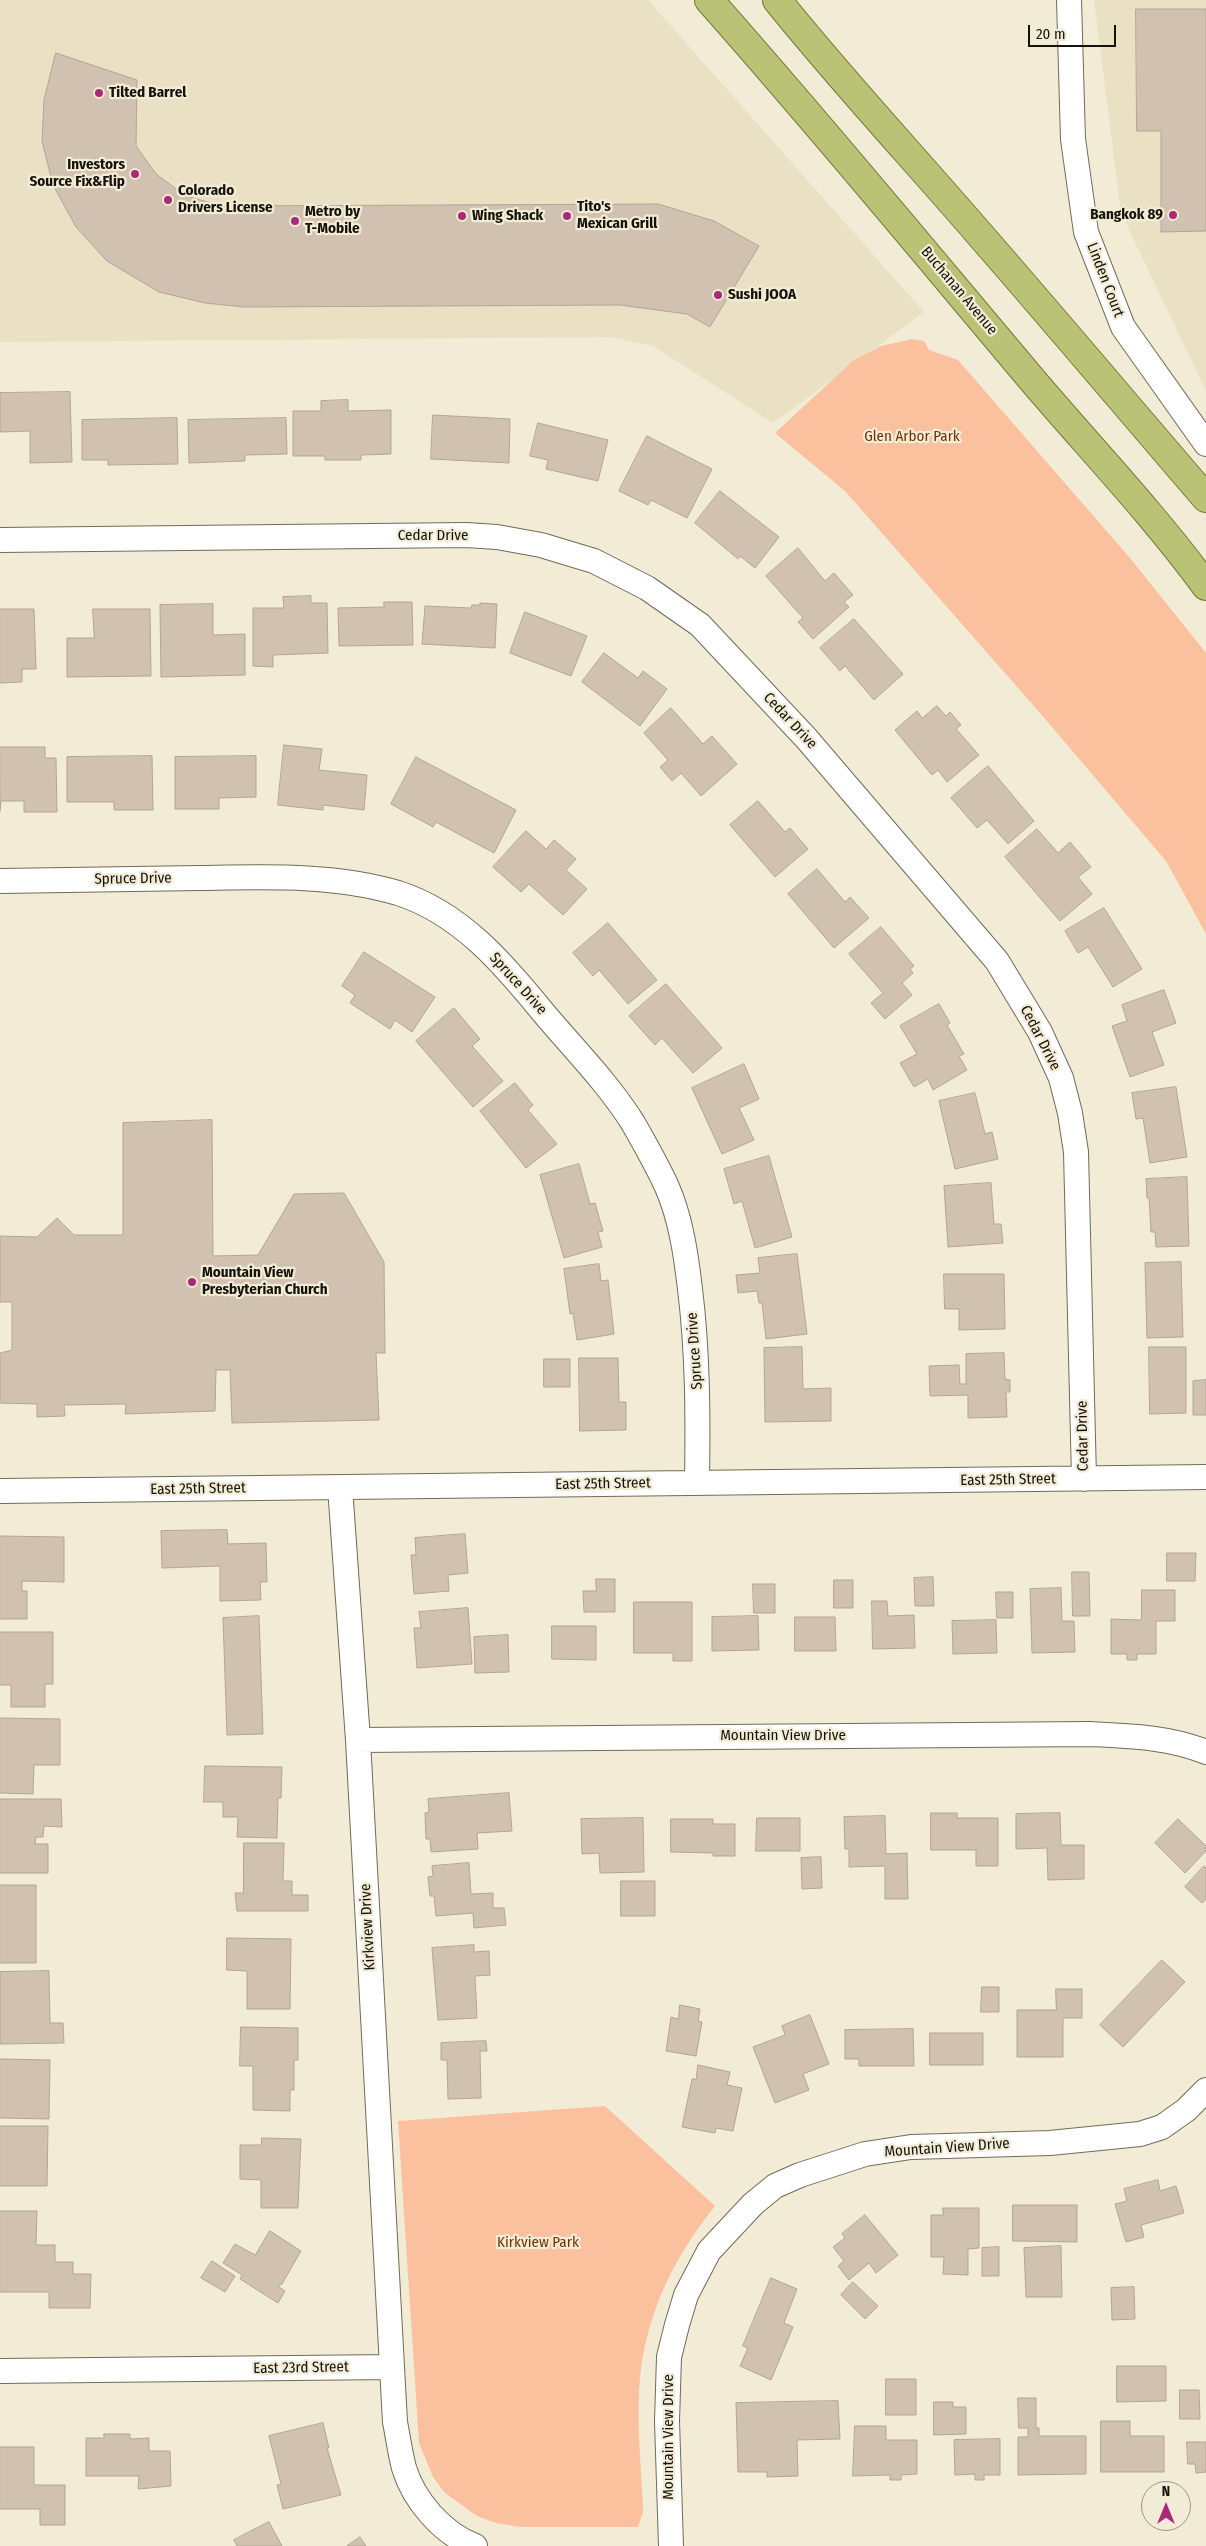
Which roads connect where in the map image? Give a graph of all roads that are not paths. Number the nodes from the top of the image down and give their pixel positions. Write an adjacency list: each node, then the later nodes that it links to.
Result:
1 (709, 0): 9 (highway, Buchanan Avenue)
2 (776, 0): 5 (highway)
3 (788, 0): 5 (highway)
4 (1069, 0): 6 (street, Linden Court)
5 (820, 54): 7 (highway)
6 (1206, 444)
7 (1206, 498)
8 (0, 540): 12 (street, Cedar Drive)
9 (1206, 586)
10 (0, 881): 13 (street, Spruce Drive)
11 (1206, 1478): 12 (street, East 25th Street)
12 (1084, 1479): 13 (street, East 25th Street)
13 (697, 1483): 14 (street, East 25th Street)
14 (340, 1487): 15 (street, East 25th Street); 16 (street, Kirkview Drive)
15 (0, 1491)
16 (358, 1740): 17 (street, Mountain View Drive); 19 (street, Kirkview Drive)
17 (1206, 1752)
18 (1206, 2091): 22 (street, Mountain View Drive)
19 (391, 2367): 20 (street, East 23rd Street); 21 (street)
20 (0, 2371)
21 (476, 2546)
22 (671, 2546)

